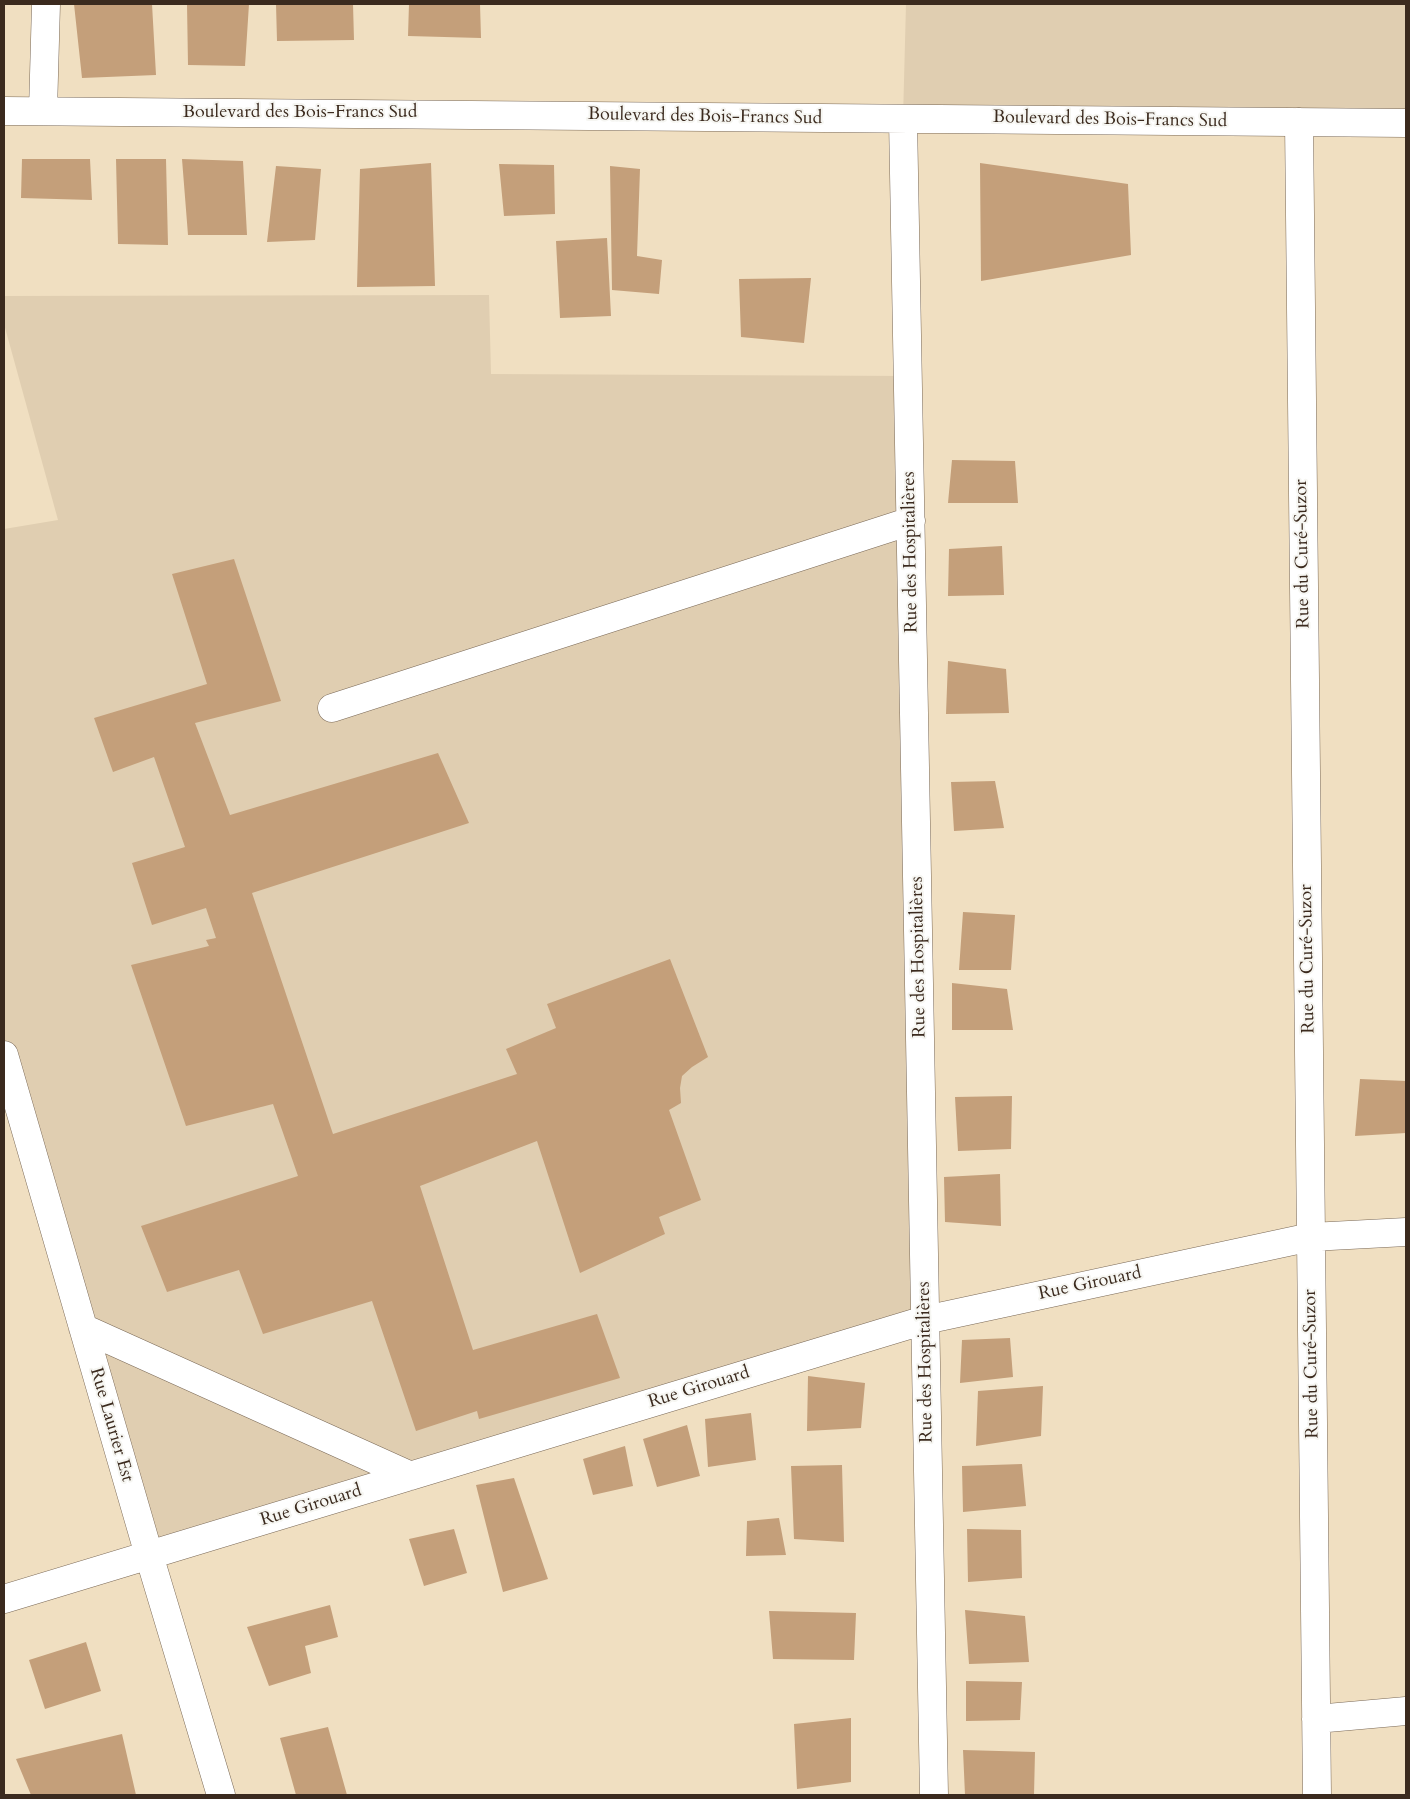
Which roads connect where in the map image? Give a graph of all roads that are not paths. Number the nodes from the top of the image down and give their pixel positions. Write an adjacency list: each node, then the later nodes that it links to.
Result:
1 (46, 4): 3 (street)
2 (4, 111): 3 (street, Boulevard des Bois-Francs Sud)
3 (43, 111): 4 (street, Boulevard des Bois-Francs Sud)
4 (903, 119): 5 (street, Boulevard des Bois-Francs Sud); 7 (street, Rue des Hospitalières)
5 (1299, 122): 6 (street, Boulevard des Bois-Francs Sud); 11 (street, Rue du Curé-Suzor)
6 (1406, 123)
7 (911, 521): 8 (street); 12 (street, Rue des Hospitalières)
8 (332, 708)
9 (4, 1055): 13 (street, Rue Laurier Est)
10 (1406, 1232): 11 (street, Rue Girouard)
11 (1311, 1237): 12 (street, Rue Girouard); 18 (street, Rue du Curé-Suzor)
12 (925, 1320): 14 (street, Rue Girouard); 20 (street, Rue des Hospitalières)
13 (83, 1328): 14 (street); 15 (street, Rue Laurier Est)
14 (411, 1476): 15 (street, Rue Girouard)
15 (149, 1555): 16 (street, Rue Girouard); 19 (street, Rue Laurier Est)
16 (4, 1599)
17 (1406, 1711): 18 (street)
18 (1316, 1719): 21 (street, Rue du Curé-Suzor)
19 (221, 1795)
20 (934, 1795)
21 (1317, 1795)

